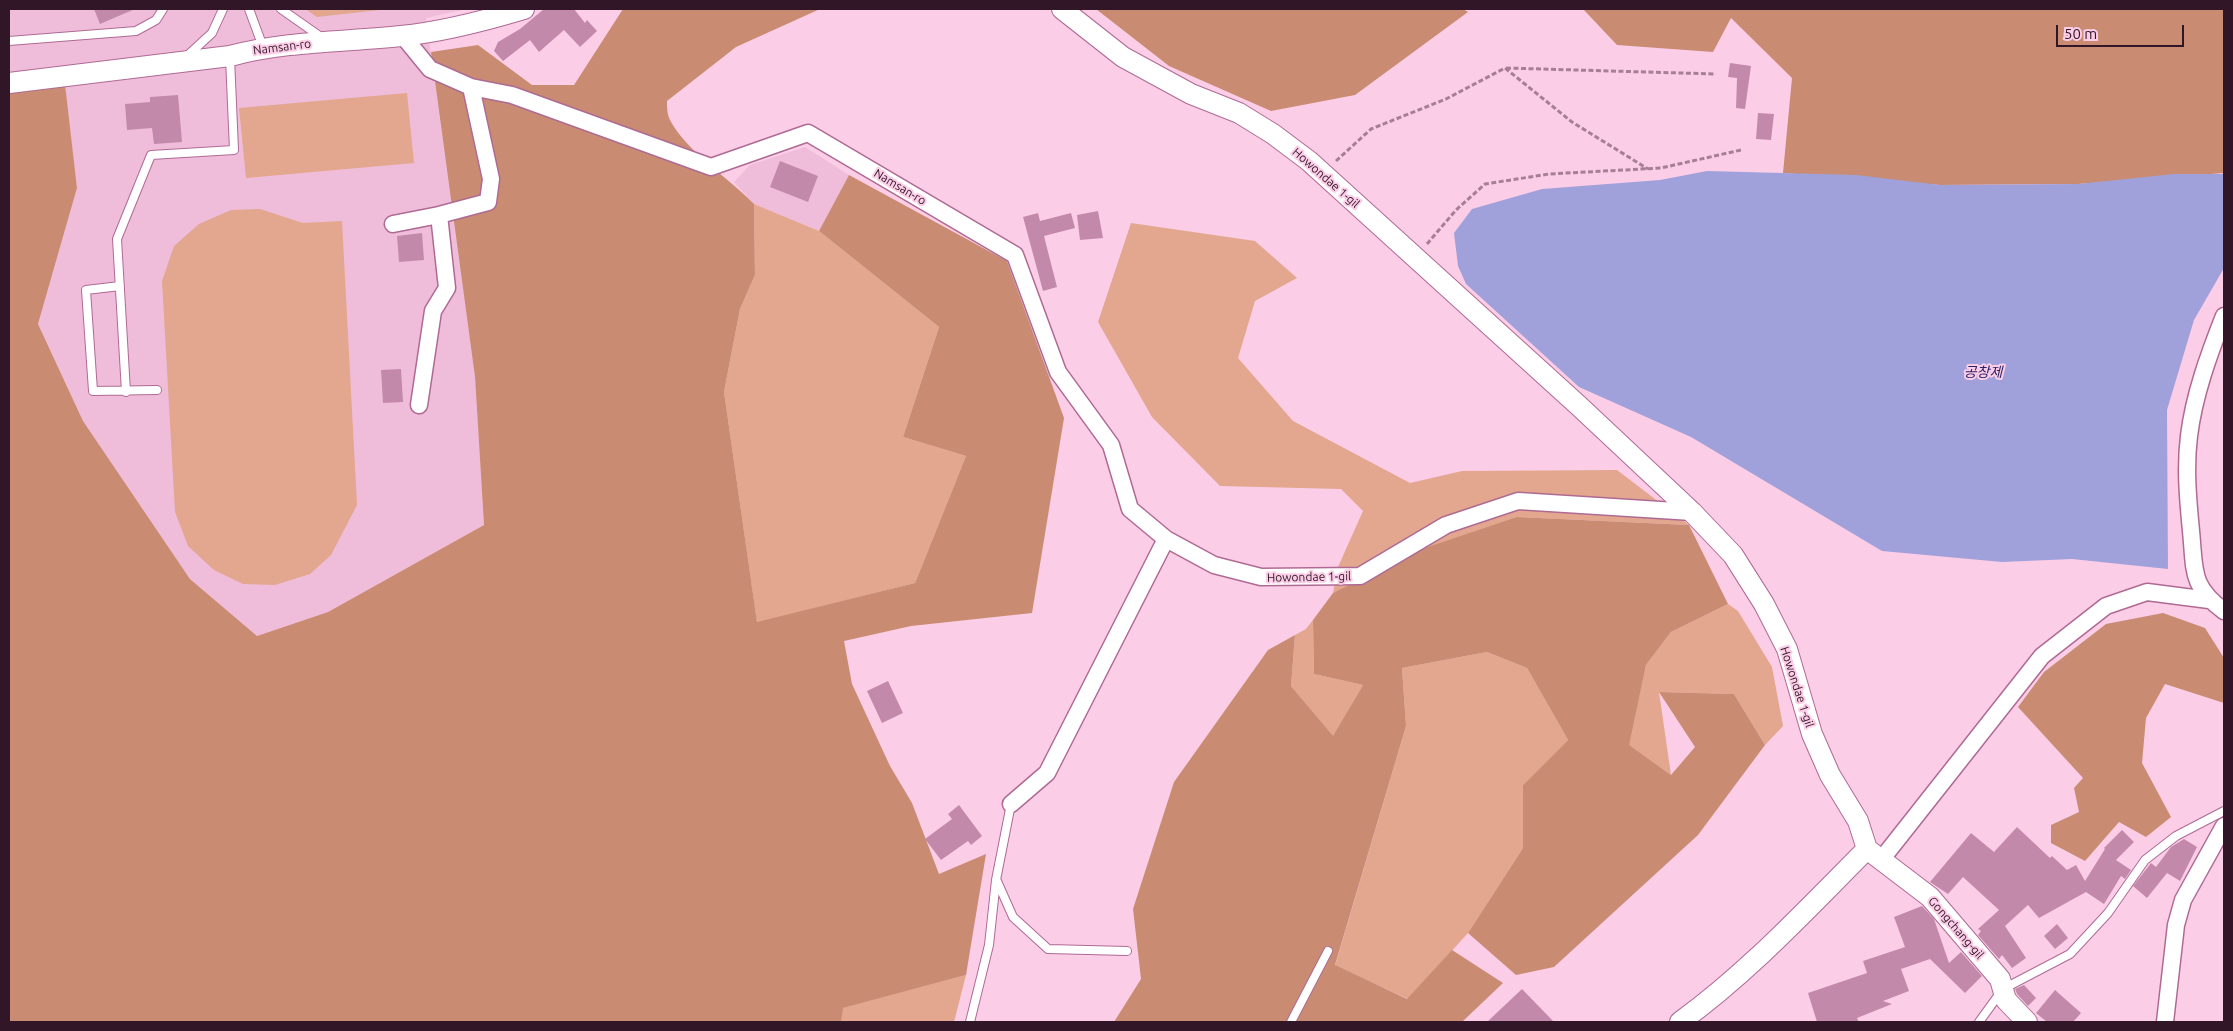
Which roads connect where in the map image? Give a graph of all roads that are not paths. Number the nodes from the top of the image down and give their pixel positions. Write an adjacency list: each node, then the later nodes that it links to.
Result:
1 (163, 9): 8 (lane)
2 (223, 9): 12 (lane)
3 (249, 9): 10 (lane)
4 (281, 9): 9 (lane)
5 (524, 9): 7 (street, Namsan-ro)
6 (1062, 9): 22 (street, Howondae 1-gil)
7 (403, 36): 9 (street, Namsan-ro); 14 (street)
8 (9, 42)
9 (329, 42): 10 (street, Namsan-ro)
10 (263, 47): 11 (street, Namsan-ro)
11 (230, 56): 12 (street, Namsan-ro); 17 (lane)
12 (181, 62): 13 (street, Namsan-ro)
13 (9, 83)
14 (471, 87): 15 (street); 23 (street, Namsan-ro)
15 (439, 215): 16 (street); 21 (street)
16 (393, 224)
17 (120, 286): 20 (lane); 20 (lane)
18 (2224, 316): 24 (street)
19 (157, 390): 20 (lane)
20 (126, 392)
21 (419, 405)
22 (1692, 512): 23 (street, Howondae 1-gil); 29 (street, Howondae 1-gil)
23 (1166, 539): 26 (street)
24 (2209, 600): 25 (street); 29 (street)
25 (2224, 611)
26 (1011, 804): 30 (lane)
27 (2224, 811): 33 (lane)
28 (2224, 826): 39 (street)
29 (1874, 854): 33 (street, Gongchang-gil); 36 (street)
30 (996, 880): 31 (lane); 34 (lane)
31 (1127, 951)
32 (1328, 951): 35 (lane)
33 (2002, 989): 37 (lane); 38 (street, Gongchang-gil)
34 (970, 1022)
35 (1291, 1022)
36 (1680, 1022)
37 (1979, 1022)
38 (2027, 1022)
39 (2164, 1022)

